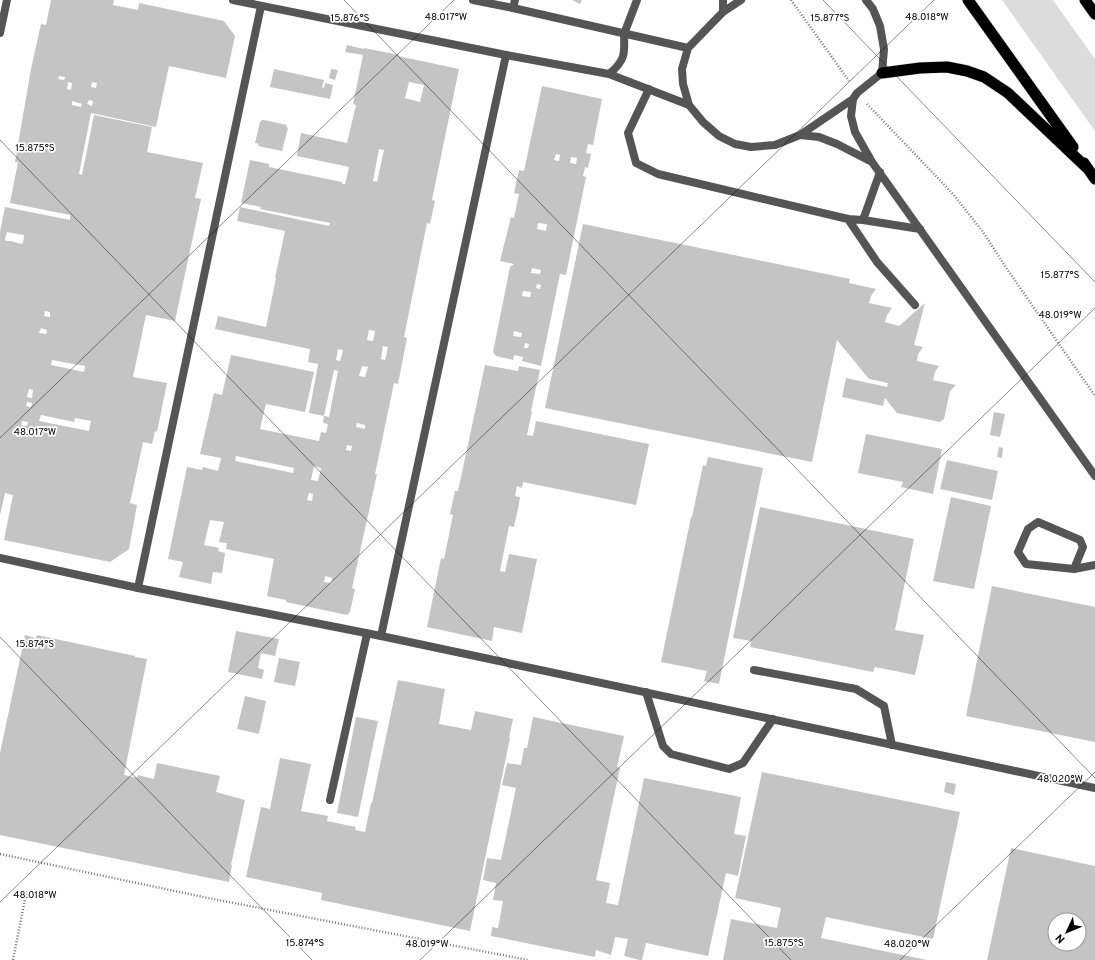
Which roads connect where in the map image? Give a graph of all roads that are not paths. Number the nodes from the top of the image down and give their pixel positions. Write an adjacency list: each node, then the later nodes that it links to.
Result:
1 (7, 0): 14 (street)
2 (233, 0): 11 (street)
3 (473, 0): 10 (street)
4 (637, 0): 15 (street)
5 (723, 0): 12 (street)
6 (741, 0): 12 (street)
7 (866, 0): 18 (street)
8 (968, 0): 25 (highway)
9 (1085, 0): 13 (highway)
10 (514, 4): 15 (street)
11 (261, 6): 17 (street); 36 (street)
12 (723, 12): 16 (street)
13 (1095, 14)
14 (0, 33)
15 (624, 34): 16 (street); 19 (street)
16 (688, 48): 22 (street)
17 (506, 55): 19 (street); 38 (street)
18 (882, 73): 21 (street); 25 (highway)
19 (609, 74): 20 (street)
20 (649, 89): 22 (street); 28 (street)
21 (855, 96): 23 (street); 24 (street)
22 (689, 105): 23 (street)
23 (800, 135): 24 (street)
24 (872, 162): 26 (street)
25 (1087, 168): 27 (highway)
26 (880, 172): 29 (street); 30 (street)
27 (1095, 178)
28 (848, 219): 29 (street); 31 (street)
29 (863, 220): 30 (street)
30 (920, 229): 32 (street)
31 (915, 305)
32 (1095, 476)
33 (0, 558): 36 (street)
34 (1095, 565): 35 (street)
35 (1074, 569): 35 (street)
36 (138, 588): 37 (street)
37 (367, 634): 38 (street); 44 (street)
38 (381, 636): 40 (street)
39 (754, 670): 42 (street)
40 (646, 692): 41 (street); 41 (street)
41 (772, 719): 42 (street)
42 (892, 745): 43 (street)
43 (1095, 788)
44 (330, 800)

